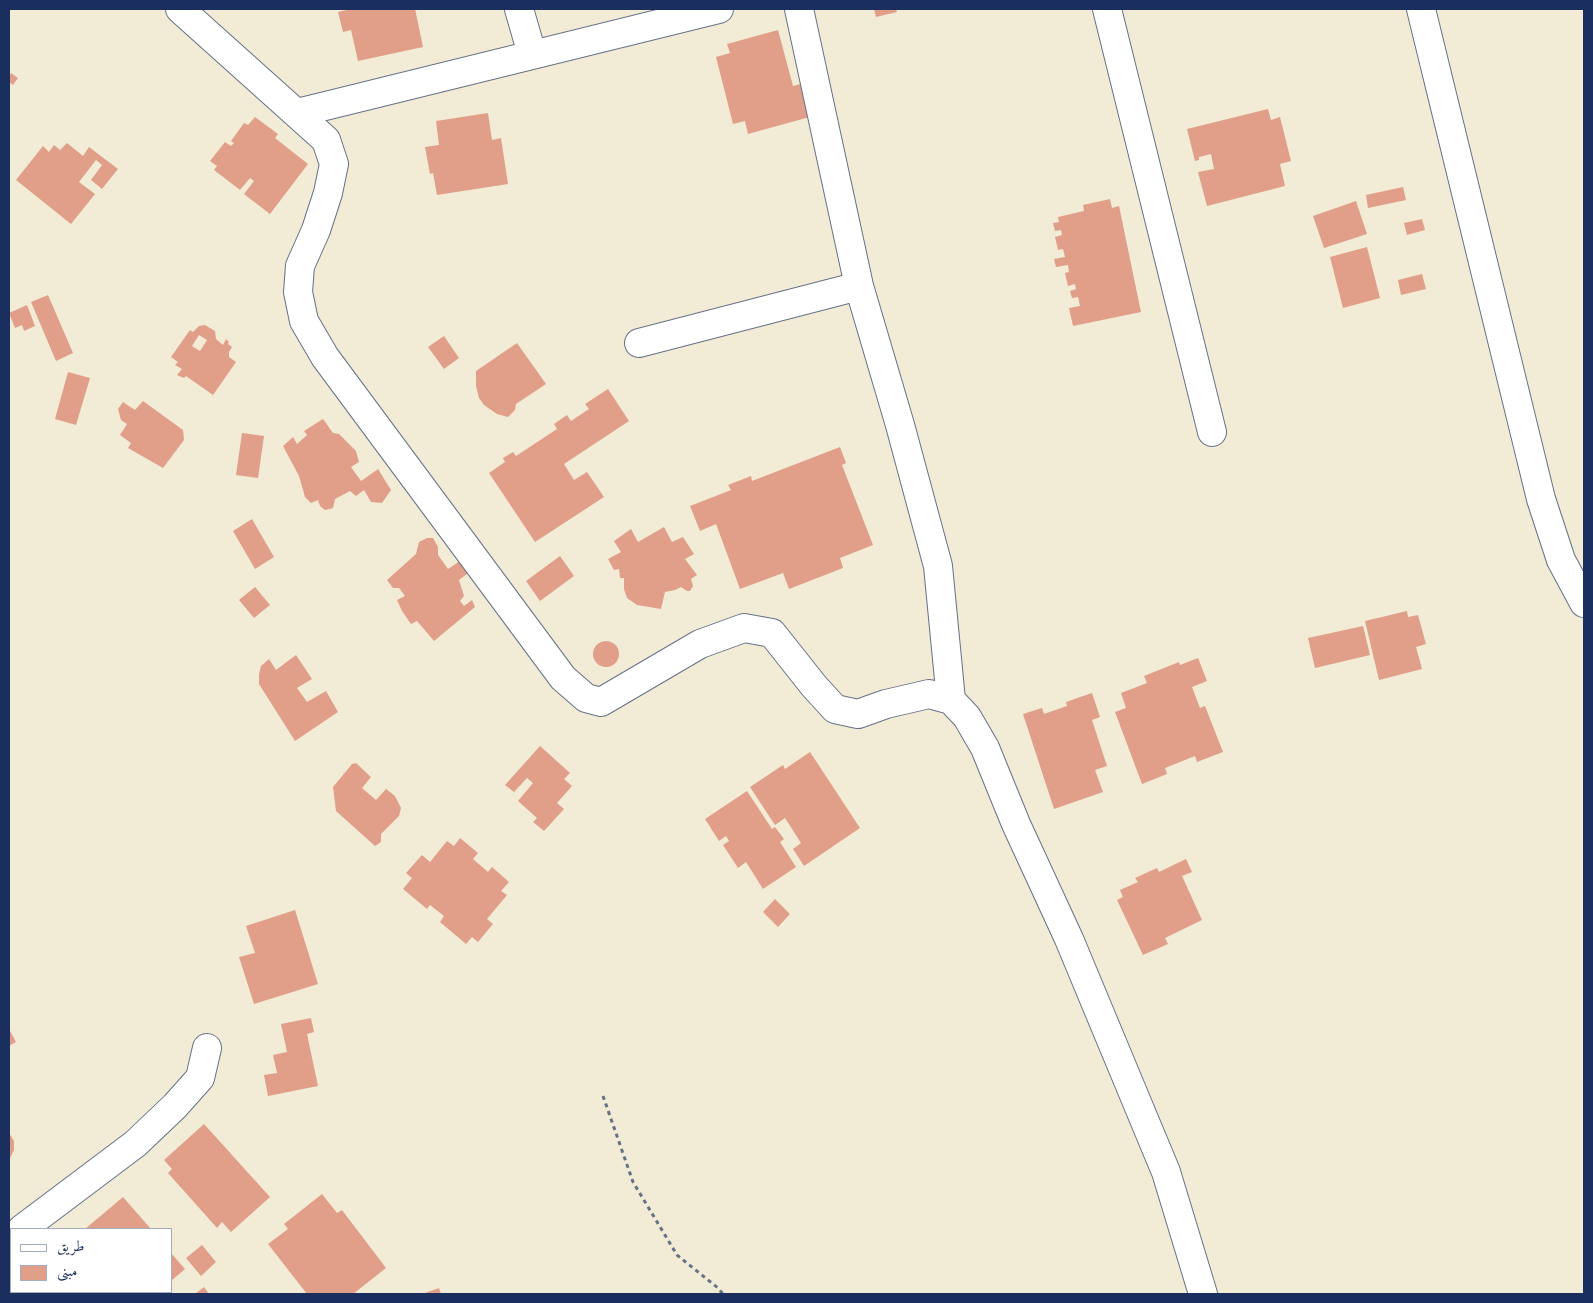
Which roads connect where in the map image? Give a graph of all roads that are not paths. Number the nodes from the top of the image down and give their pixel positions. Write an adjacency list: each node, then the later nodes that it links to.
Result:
1 (180, 9): 8 (street)
2 (519, 9): 7 (street)
3 (719, 9): 7 (street)
4 (799, 9): 9 (street)
5 (1107, 9): 11 (street)
6 (1421, 9): 12 (street)
7 (532, 54): 8 (street)
8 (297, 113): 13 (street)
9 (859, 286): 10 (street); 13 (street)
10 (639, 343)
11 (1212, 432)
12 (1584, 603)
13 (951, 700): 16 (street)
14 (207, 1048): 15 (street)
15 (23, 1228)
16 (1203, 1294)

